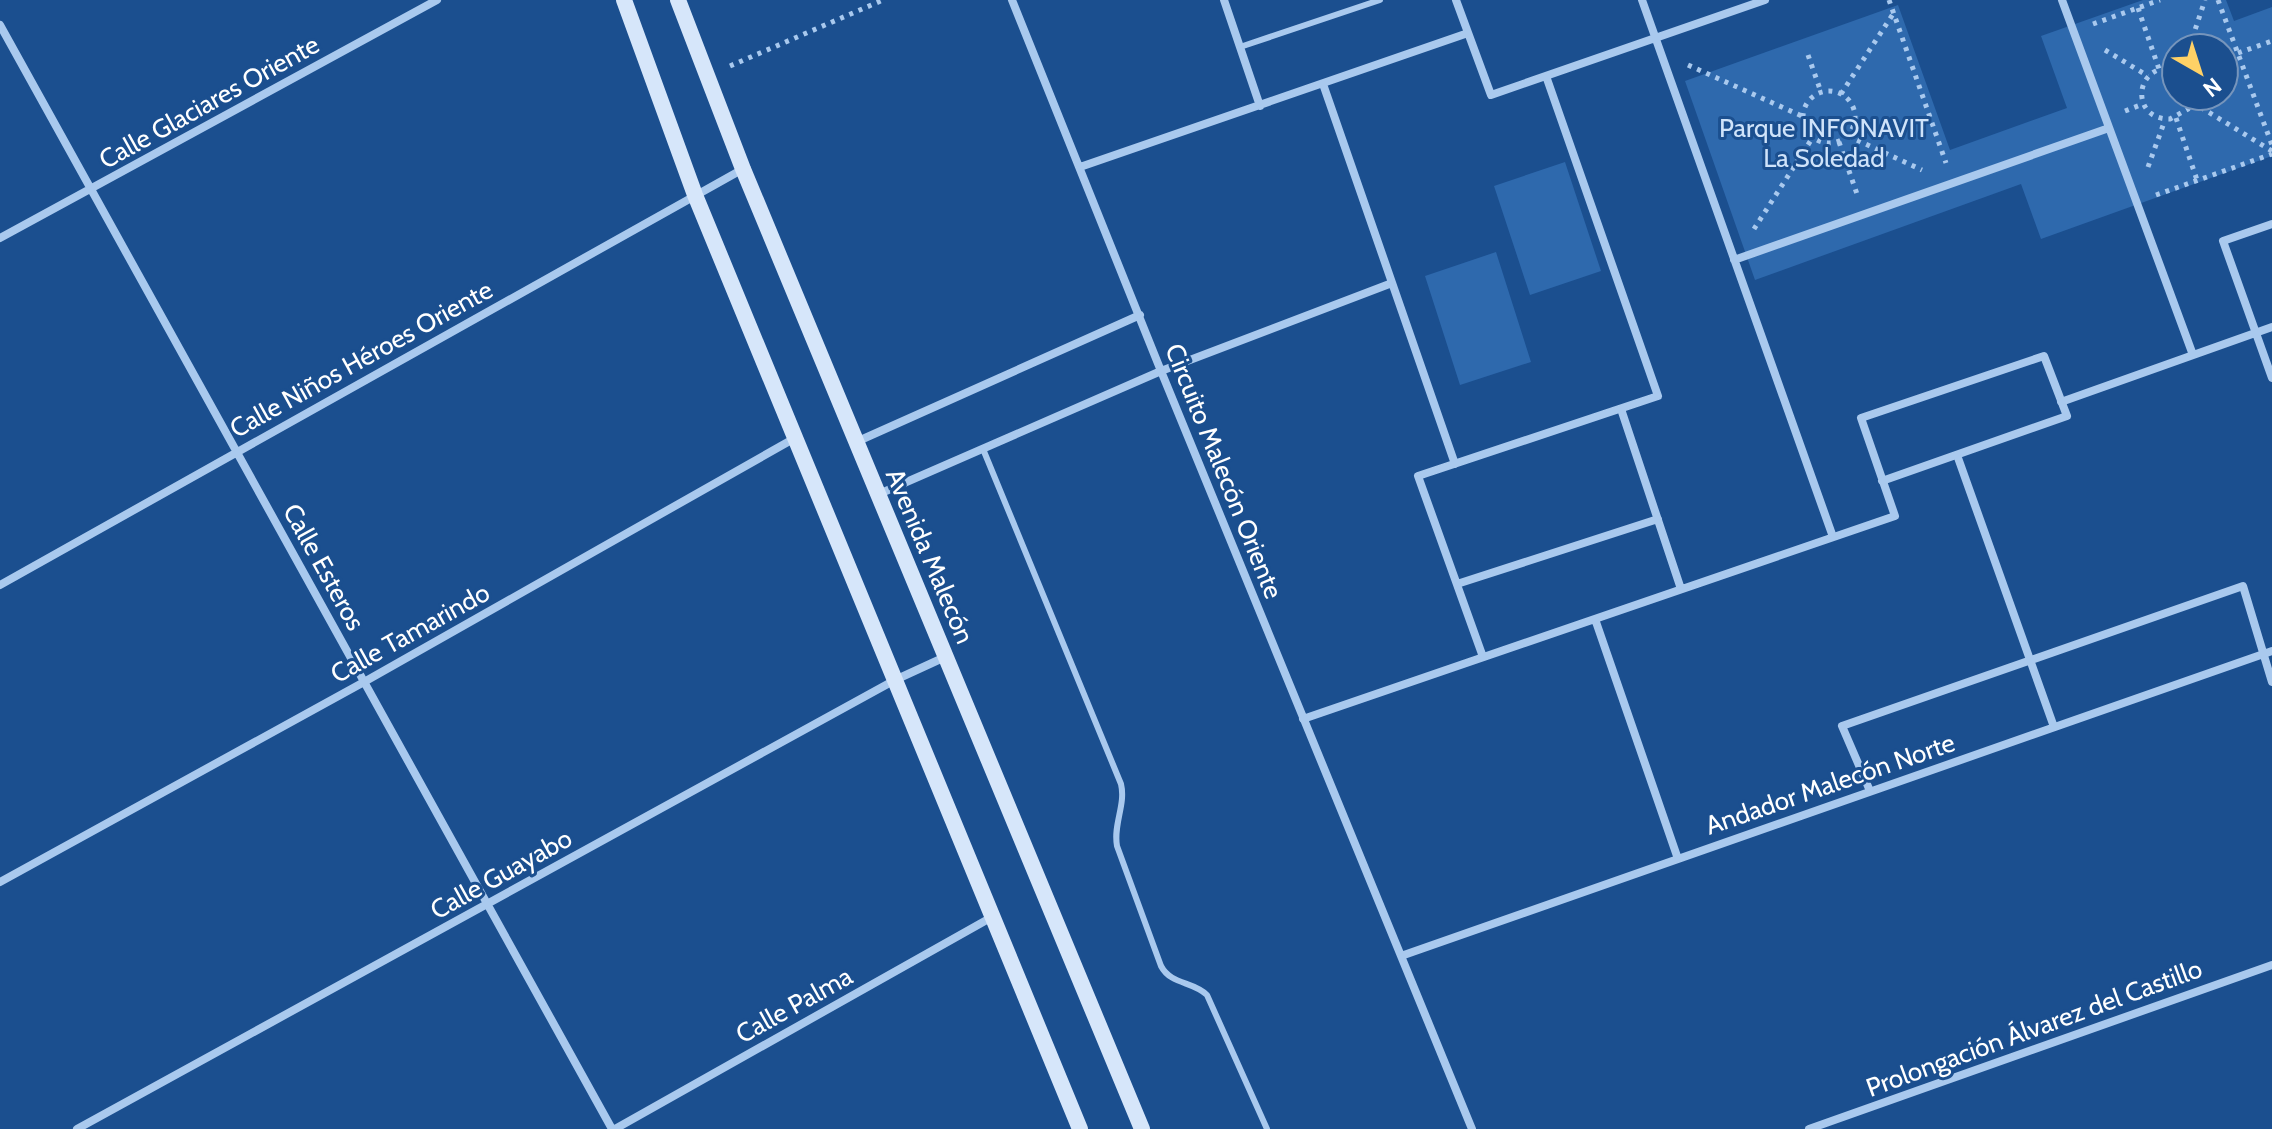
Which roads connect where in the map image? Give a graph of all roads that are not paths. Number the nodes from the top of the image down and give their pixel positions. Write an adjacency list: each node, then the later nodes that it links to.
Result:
1 (437, 0): 21 (street, Calle Glaciares Oriente)
2 (624, 0): 22 (street)
3 (678, 0): 20 (street, Avenida Malecón)
4 (1012, 0): 19 (street, Circuito Malecón Oriente)
5 (1224, 0): 14 (street)
6 (1380, 0): 14 (lane)
7 (1456, 0): 12 (street)
8 (1642, 0): 13 (street)
9 (1765, 0): 13 (street)
10 (2062, 0): 18 (street)
11 (0, 25): 21 (street, Calle Esteros)
12 (1468, 33): 15 (street); 16 (street)
13 (1655, 38): 15 (street); 25 (street)
14 (1240, 47): 17 (street)
15 (1546, 76): 34 (street)
16 (1323, 84): 17 (street); 26 (street)
17 (1260, 106): 19 (street)
18 (2109, 128): 25 (street); 30 (street)
19 (1080, 167): 27 (street, Circuito Malecón Oriente)
20 (743, 169): 22 (street, Calle Niños Héroes Oriente); 36 (street, Avenida Malecón)
21 (91, 189): 24 (street, Calle Glaciares Oriente); 38 (street, Calle Esteros)
22 (695, 195): 35 (street); 38 (street, Calle Niños Héroes Oriente)
23 (2272, 224): 29 (street)
24 (0, 238)
25 (1734, 260): 44 (street)
26 (1392, 283): 31 (street); 40 (street)
27 (1140, 315): 31 (street, Circuito Malecón Oriente); 36 (street)
28 (2272, 327): 29 (street)
29 (2256, 333): 30 (street); 32 (street)
30 (2193, 355): 33 (street)
31 (1161, 371): 37 (street); 57 (street, Circuito Malecón Oriente)
32 (2272, 378)
33 (2061, 402): 39 (street); 41 (street)
34 (1621, 409): 40 (street); 43 (street)
35 (795, 438): 54 (street); 55 (street, Calle Tamarindo)
36 (856, 442): 42 (street, Avenida Malecón)
37 (983, 449): 42 (street); 70 (lane)
38 (237, 452): 46 (street, Calle Niños Héroes Oriente); 55 (street, Calle Esteros)
39 (1957, 455): 41 (street); 53 (street)
40 (1455, 464): 45 (street)
41 (1882, 481): 44 (street)
42 (878, 494): 51 (street, Avenida Malecón)
43 (1658, 519): 45 (street); 47 (street)
44 (1833, 537): 47 (street)
45 (1457, 584): 52 (street)
46 (0, 585)
47 (1681, 589): 48 (street)
48 (1595, 619): 52 (street); 60 (street)
49 (2272, 651): 50 (street, Andador Malecón Norte)
50 (2262, 654): 53 (street); 56 (street); 58 (street, Andador Malecón Norte)
51 (945, 657): 54 (street, Calle Guayabo); 69 (street, Avenida Malecón)
52 (1483, 657): 57 (street)
53 (2029, 659): 58 (street); 59 (street)
54 (895, 680): 62 (street, Calle Guayabo); 63 (street)
55 (364, 682): 61 (street, Calle Tamarindo); 62 (street, Calle Esteros)
56 (2272, 682)
57 (1303, 719): 64 (street, Circuito Malecón Oriente)
58 (2054, 727): 59 (street, Andador Malecón Norte)
59 (1870, 791): 60 (street, Andador Malecón Norte)
60 (1678, 859): 64 (street, Andador Malecón Norte)
61 (0, 882)
62 (487, 904): 66 (street, Calle Guayabo); 67 (street, Calle Esteros)
63 (992, 917): 67 (street, Calle Palma); 68 (street)
64 (1401, 956): 71 (street, Circuito Malecón Oriente)
65 (2272, 965): 72 (street, Prolongación Álvarez del Castillo)
66 (77, 1129)
67 (614, 1129)
68 (1080, 1129)
69 (1142, 1129)
70 (1267, 1129)
71 (1472, 1129)
72 (1809, 1129)

